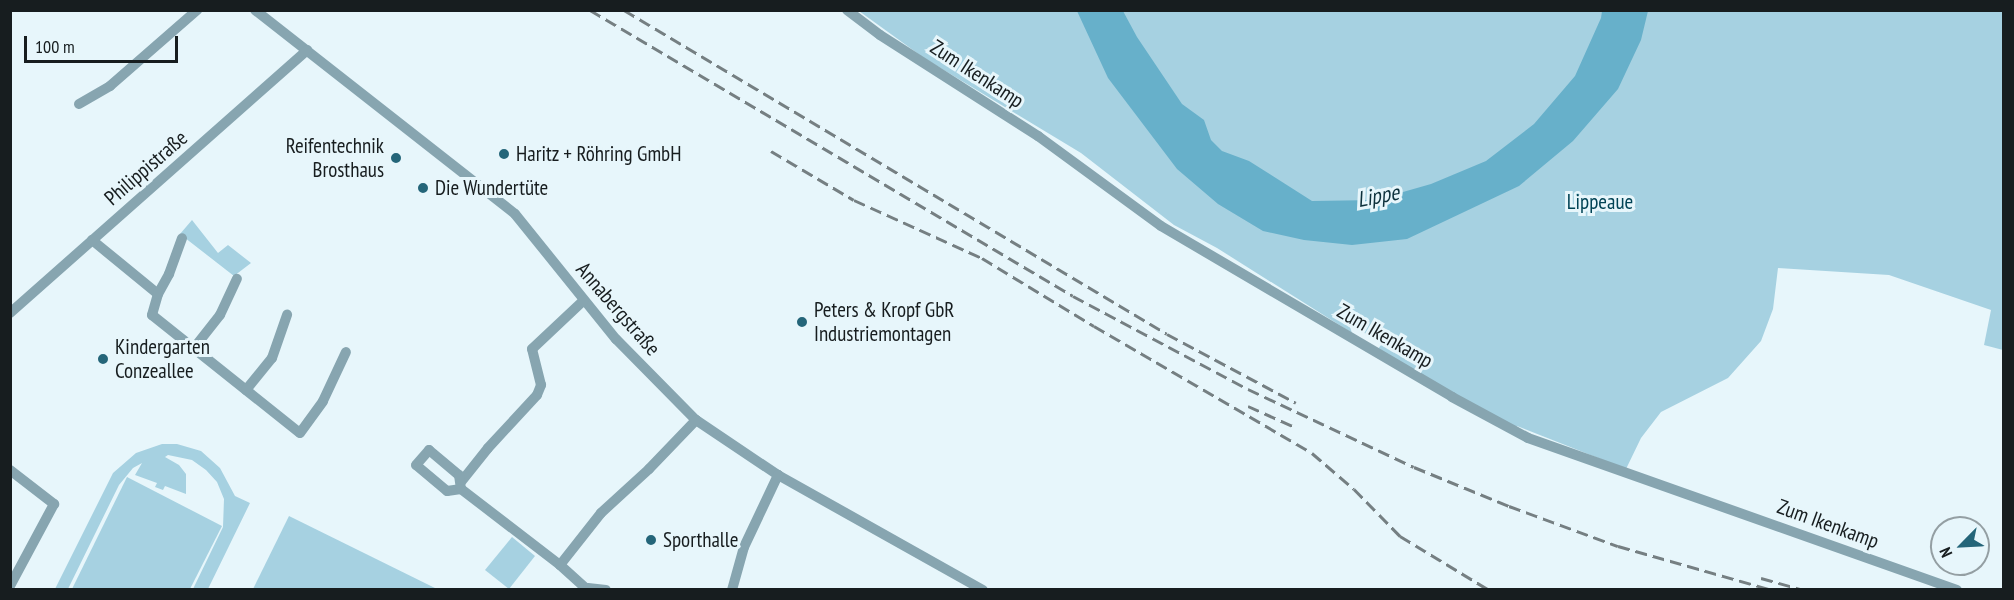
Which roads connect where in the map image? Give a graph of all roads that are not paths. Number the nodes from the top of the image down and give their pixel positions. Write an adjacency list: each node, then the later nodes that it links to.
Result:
1 (197, 10): 5 (street)
2 (255, 10): 4 (street, Annabergstraße)
3 (847, 10): 25 (street, Zum Ikenkamp)
4 (307, 50): 7 (street, Philippistraße); 10 (street, Annabergstraße)
5 (79, 104)
6 (182, 238): 9 (street)
7 (92, 240): 9 (street); 11 (street, Philippistraße)
8 (237, 279): 13 (street)
9 (158, 294): 13 (street)
10 (584, 300): 16 (street, Annabergstraße); 19 (street)
11 (10, 313)
12 (287, 315): 15 (street)
13 (194, 348): 15 (street)
14 (346, 352): 15 (street)
15 (246, 390)
16 (696, 420): 18 (street, Annabergstraße); 19 (street)
17 (10, 470): 20 (street)
18 (778, 475): 21 (street, Annabergstraße); 24 (street)
19 (560, 565): 22 (street)
20 (10, 586)
21 (978, 588)
22 (588, 589): 23 (street)
23 (606, 590)
24 (732, 590)
25 (1957, 590)

